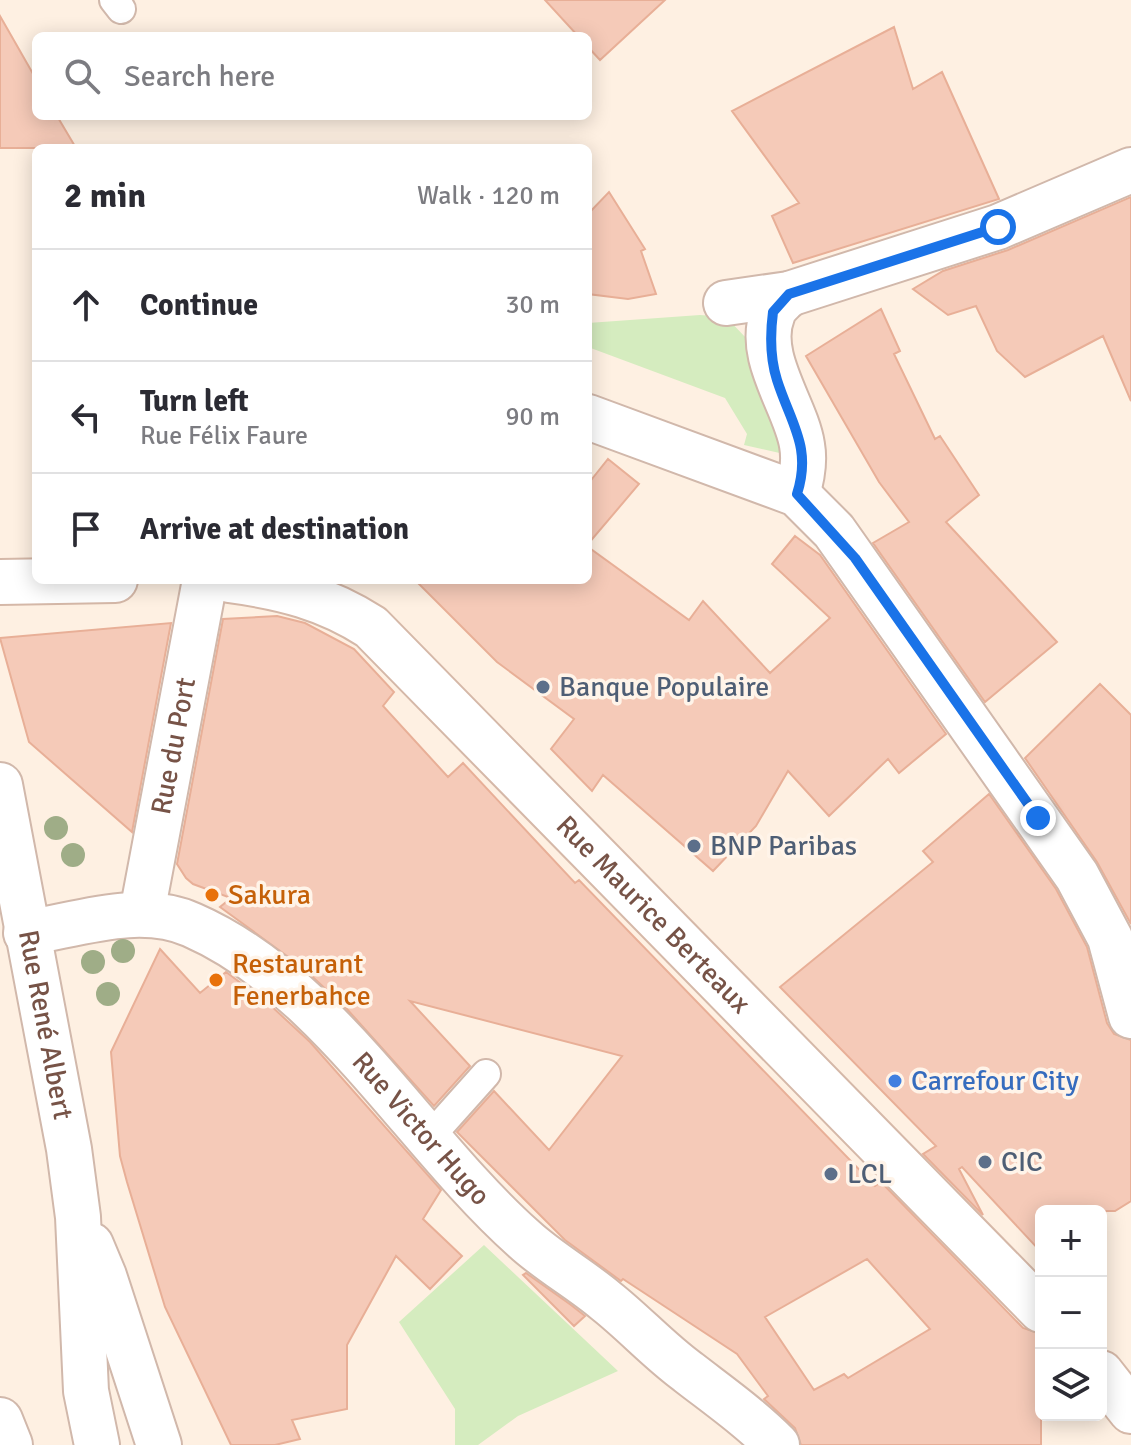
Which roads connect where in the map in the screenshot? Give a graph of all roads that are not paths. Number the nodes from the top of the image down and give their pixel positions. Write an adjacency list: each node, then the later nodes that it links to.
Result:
1 (1131, 170): 2 (street)
2 (789, 294): 3 (street); 5 (street)
3 (726, 303)
4 (592, 418): 5 (street)
5 (797, 494): 13 (street)
6 (32, 581): 7 (street)
7 (0, 582)
8 (204, 584): 11 (street, Rue du Port)
9 (260, 584): 17 (street, Rue Maurice Berteaux)
10 (0, 785): 12 (street, Rue René Albert)
11 (142, 913): 12 (street, Rue Victor Hugo); 15 (street, Rue Victor Hugo)
12 (26, 933): 16 (street, Rue René Albert)
13 (1131, 1016)
14 (486, 1074): 15 (lane)
15 (427, 1140): 24 (street, Rue Victor Hugo)
16 (78, 1217): 22 (street, Rue René Albert); 23 (street, Rue René Albert)
17 (1035, 1304)
18 (1107, 1380): 19 (street)
19 (1131, 1409)
20 (0, 1420): 21 (street)
21 (10, 1445)
22 (97, 1445)
23 (159, 1445)
24 (777, 1445)

